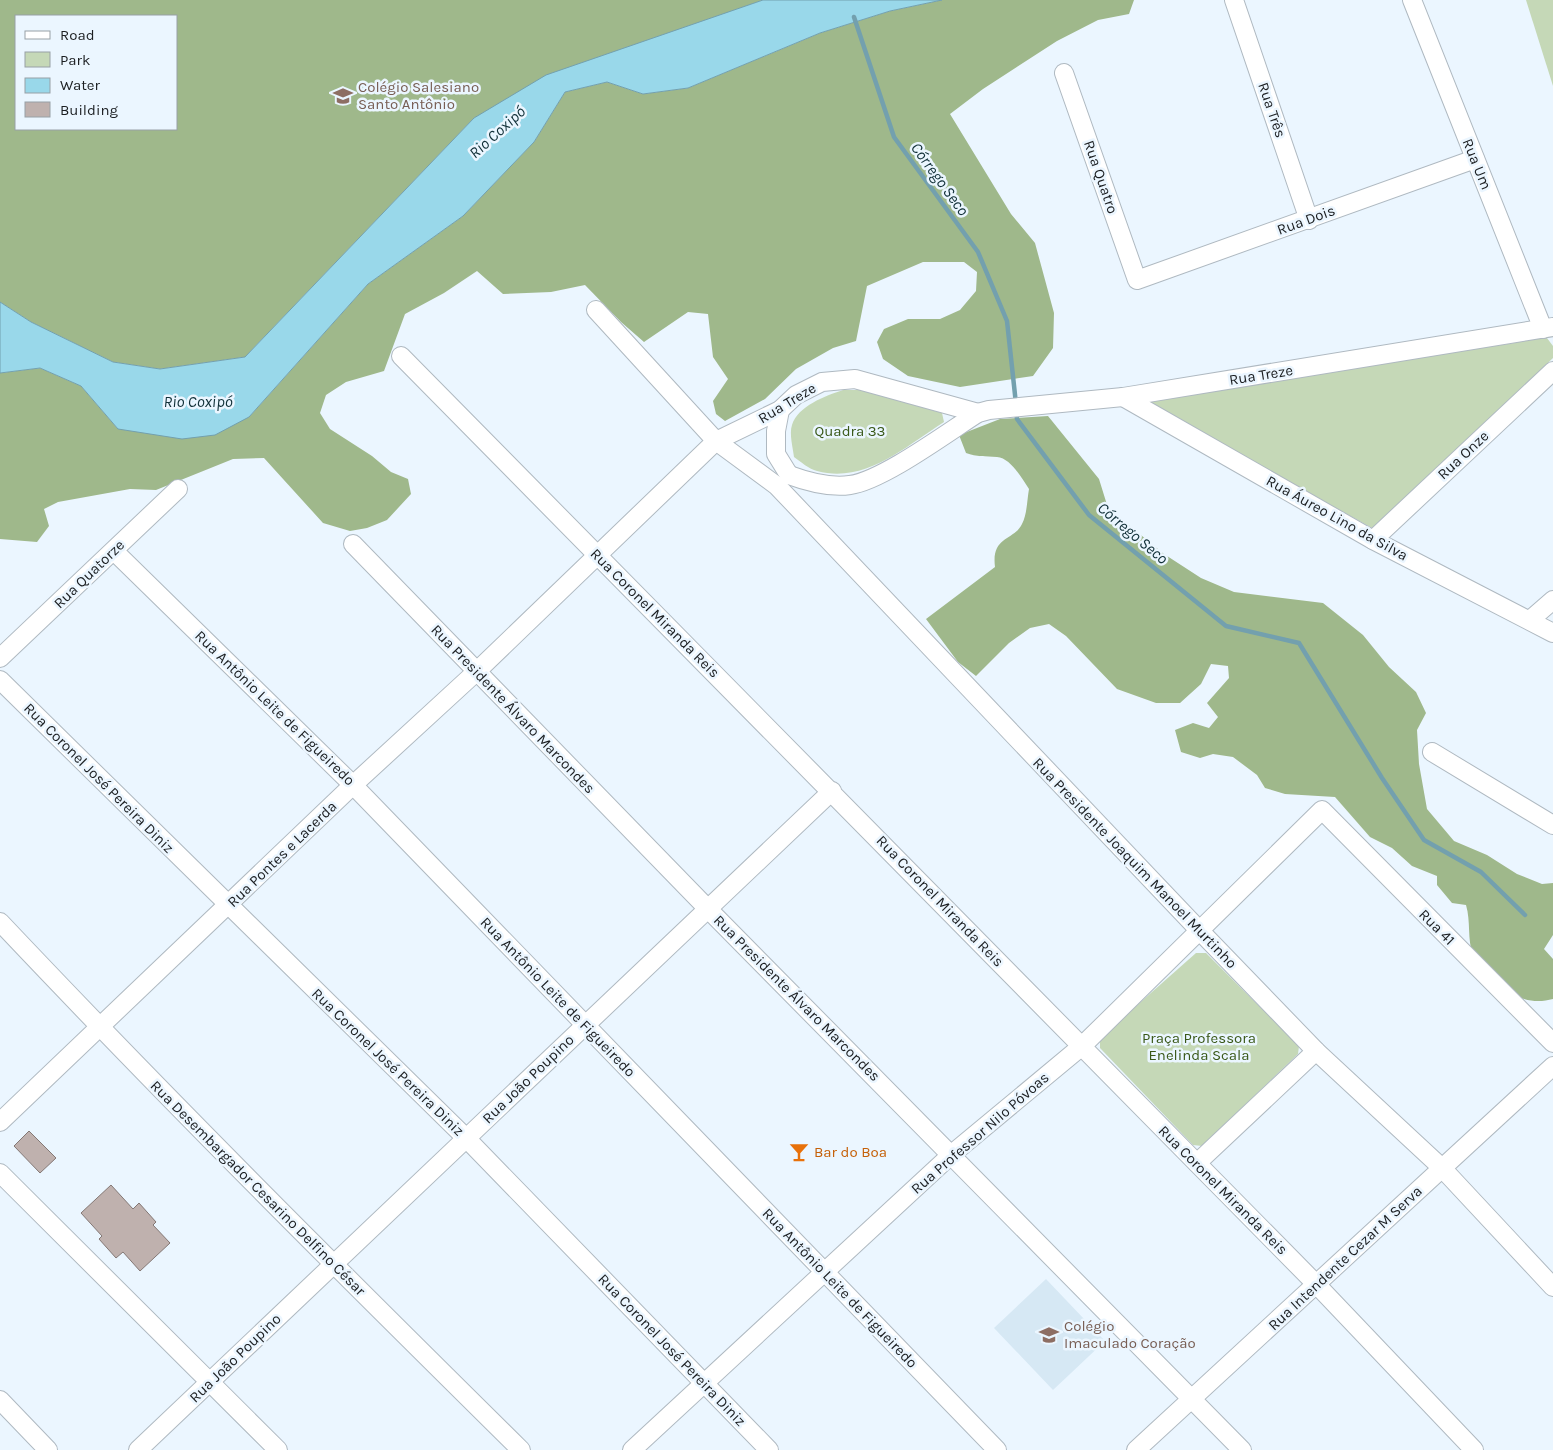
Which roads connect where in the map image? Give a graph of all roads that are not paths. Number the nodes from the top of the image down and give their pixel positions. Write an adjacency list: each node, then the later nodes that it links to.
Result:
1 (1234, 0): 5 (street, Rua Três)
2 (1412, 0): 4 (street, Rua Um)
3 (1064, 73): 6 (street, Rua Quatro)
4 (1475, 159): 5 (street, Rua Dois); 8 (street, Rua Um)
5 (1309, 220): 6 (street, Rua Dois)
6 (1137, 280)
7 (596, 310): 14 (street, Rua Presidente Joaquim Manoel Murtinho)
8 (1548, 328): 11 (street, Rua Treze)
9 (401, 356): 20 (street, Rua Coronel Miranda Reis)
10 (1553, 371): 17 (street, Rua Onze)
11 (1123, 397): 13 (street, Rua Treze); 17 (street, Rua Áureo Lino da Silva)
12 (780, 410): 13 (street, Rua Treze); 14 (street, Rua Treze); 15 (street)
13 (983, 412): 15 (street, Rua Treze)
14 (716, 441): 15 (street, Rua Presidente Joaquim Manoel Murtinho); 20 (street, Rua Pontes e Lacerda)
15 (783, 481): 35 (street, Rua Presidente Joaquim Manoel Murtinho)
16 (178, 489): 19 (street, Rua Quatorze)
17 (1373, 540): 22 (street, Rua Áureo Lino da Silva)
18 (353, 544): 25 (street, Rua Presidente Álvaro Marcondes)
19 (114, 551): 24 (street, Rua Quatorze); 28 (street, Rua Antônio Leite de Figueiredo)
20 (598, 556): 25 (street, Rua Pontes e Lacerda); 29 (street, Rua Coronel Miranda Reis)
21 (1553, 600): 22 (street)
22 (1530, 620): 23 (street, Rua Áureo Lino da Silva)
23 (1553, 633)
24 (0, 658)
25 (476, 672): 28 (street, Rua Pontes e Lacerda); 33 (street, Rua Presidente Álvaro Marcondes)
26 (0, 680): 32 (street, Rua Coronel José Pereira Diniz)
27 (1432, 752): 31 (street)
28 (354, 785): 32 (street, Rua Pontes e Lacerda); 36 (street, Rua Antônio Leite de Figueiredo)
29 (832, 791): 33 (street, Rua João Poupino); 39 (street, Rua Coronel Miranda Reis)
30 (1322, 810): 35 (street, Rua Professor Nilo Póvoas); 38 (street, Rua 41)
31 (1553, 825)
32 (228, 906): 37 (street, Rua Pontes e Lacerda); 43 (street, Rua Coronel José Pereira Diniz)
33 (708, 909): 36 (street, Rua João Poupino); 44 (street, Rua Presidente Álvaro Marcondes)
34 (0, 922): 37 (street, Rua Desembargador Cesarino Delfino César)
35 (1199, 930): 39 (street, Rua Professor Nilo Póvoas); 40 (street, Rua Presidente Joaquim Manoel Murtinho)
36 (585, 1025): 43 (street, Rua João Poupino); 49 (street, Rua Antônio Leite de Figueiredo)
37 (99, 1027): 42 (street, Rua Pontes e Lacerda); 48 (street, Rua Desembargador Cesarino Delfino César)
38 (1553, 1043)
39 (1082, 1046): 44 (street, Rua Professor Nilo Póvoas); 45 (street, Rua Coronel Miranda Reis)
40 (1316, 1051): 45 (street); 46 (street, Rua Presidente Joaquim Manoel Murtinho)
41 (1553, 1066): 46 (street, Rua Intendente Cezar M Serva)
42 (0, 1122)
43 (466, 1138): 48 (street, Rua João Poupino); 53 (street, Rua Coronel José Pereira Diniz)
44 (952, 1154): 49 (street, Rua Professor Nilo Póvoas); 54 (street, Rua Presidente Álvaro Marcondes)
45 (1197, 1163): 50 (street, Rua Coronel Miranda Reis)
46 (1442, 1168): 50 (street, Rua Intendente Cezar M Serva); 51 (street, Rua Presidente Joaquim Manoel Murtinho)
47 (0, 1173): 52 (street)
48 (333, 1265): 52 (street, Rua João Poupino); 59 (street, Rua Desembargador Cesarino Delfino César)
49 (824, 1272): 53 (street, Rua Professor Nilo Póvoas); 62 (street, Rua Antônio Leite de Figueiredo)
50 (1316, 1284): 54 (street, Rua Intendente Cezar M Serva); 65 (street, Rua Coronel Miranda Reis)
51 (1553, 1287)
52 (210, 1382): 57 (street, Rua João Poupino); 58 (street)
53 (705, 1384): 60 (street, Rua Professor Nilo Póvoas); 61 (street, Rua Coronel José Pereira Diniz)
54 (1192, 1398): 63 (street, Rua Intendente Cezar M Serva); 64 (street, Rua Presidente Álvaro Marcondes)
55 (0, 1400): 56 (street)
56 (48, 1450)
57 (138, 1450)
58 (278, 1450)
59 (521, 1450)
60 (632, 1450)
61 (769, 1450)
62 (996, 1450)
63 (1136, 1450)
64 (1242, 1450)
65 (1474, 1450)

